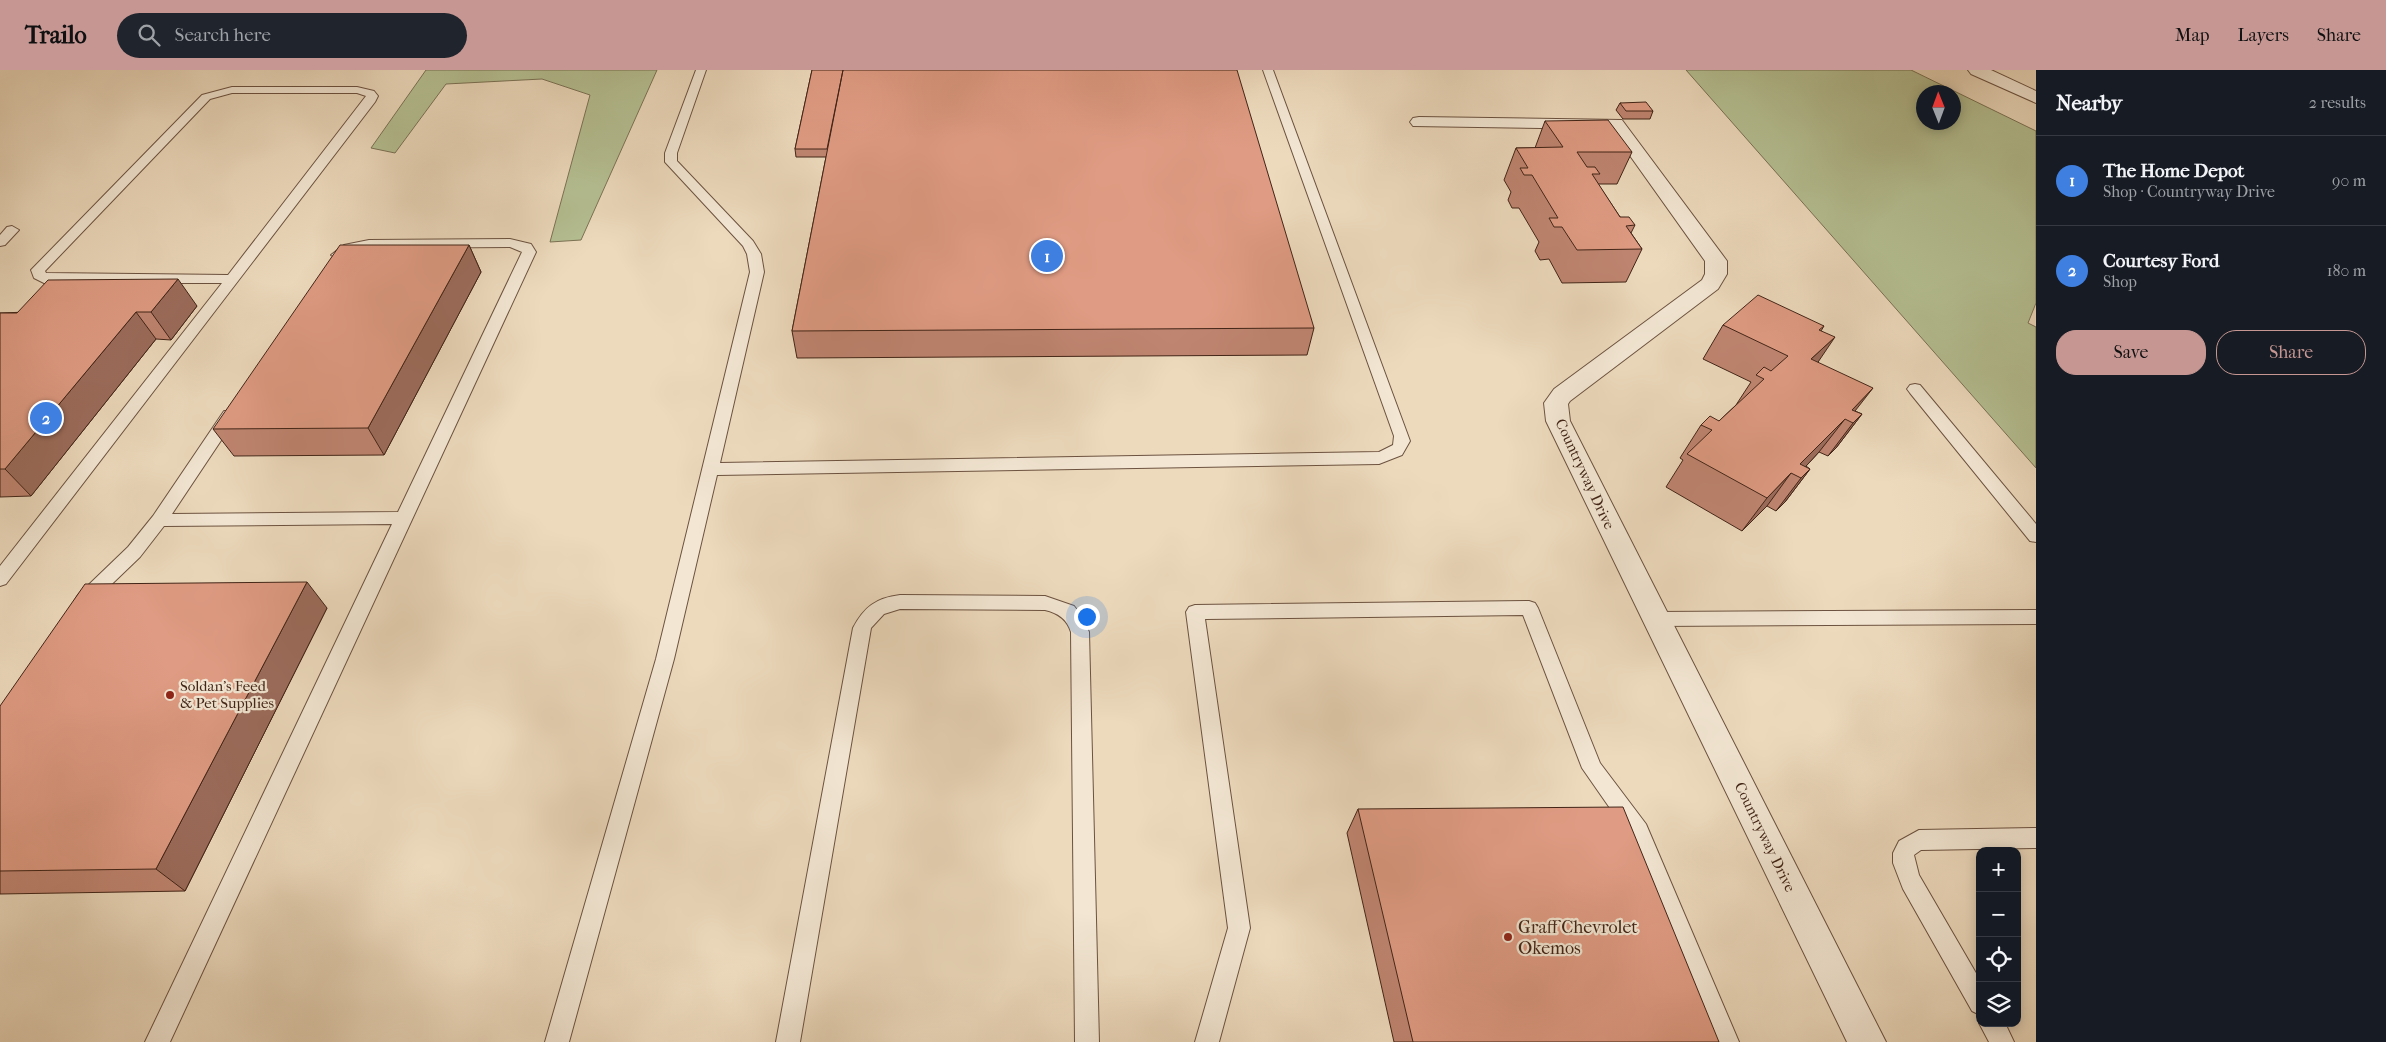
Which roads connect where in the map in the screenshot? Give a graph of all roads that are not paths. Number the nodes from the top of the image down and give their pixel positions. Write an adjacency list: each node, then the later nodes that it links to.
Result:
1 (701, 70): 12 (lane)
2 (1268, 70): 12 (lane)
3 (1976, 70): 4 (street)
4 (2036, 98)
5 (1419, 122): 19 (street, Countryway Drive)
6 (0, 230): 7 (lane)
7 (0, 242)
8 (329, 267): 13 (lane)
9 (232, 279): 9 (lane); 16 (lane)
10 (1915, 389): 15 (lane)
11 (241, 397): 14 (lane)
12 (710, 469): 24 (lane)
13 (405, 518): 14 (lane); 23 (lane)
14 (160, 520): 17 (lane)
15 (2036, 536)
16 (0, 580)
17 (72, 613)
18 (2036, 617): 19 (lane)
19 (1657, 620): 29 (street, Countryway Drive)
20 (2036, 838): 21 (lane)
21 (1976, 996)
22 (1993, 1027): 30 (lane)
23 (156, 1042)
24 (557, 1042)
25 (788, 1042): 26 (lane)
26 (1087, 1042)
27 (1208, 1042): 28 (lane)
28 (1727, 1042)
29 (1867, 1042)
30 (2002, 1042)

